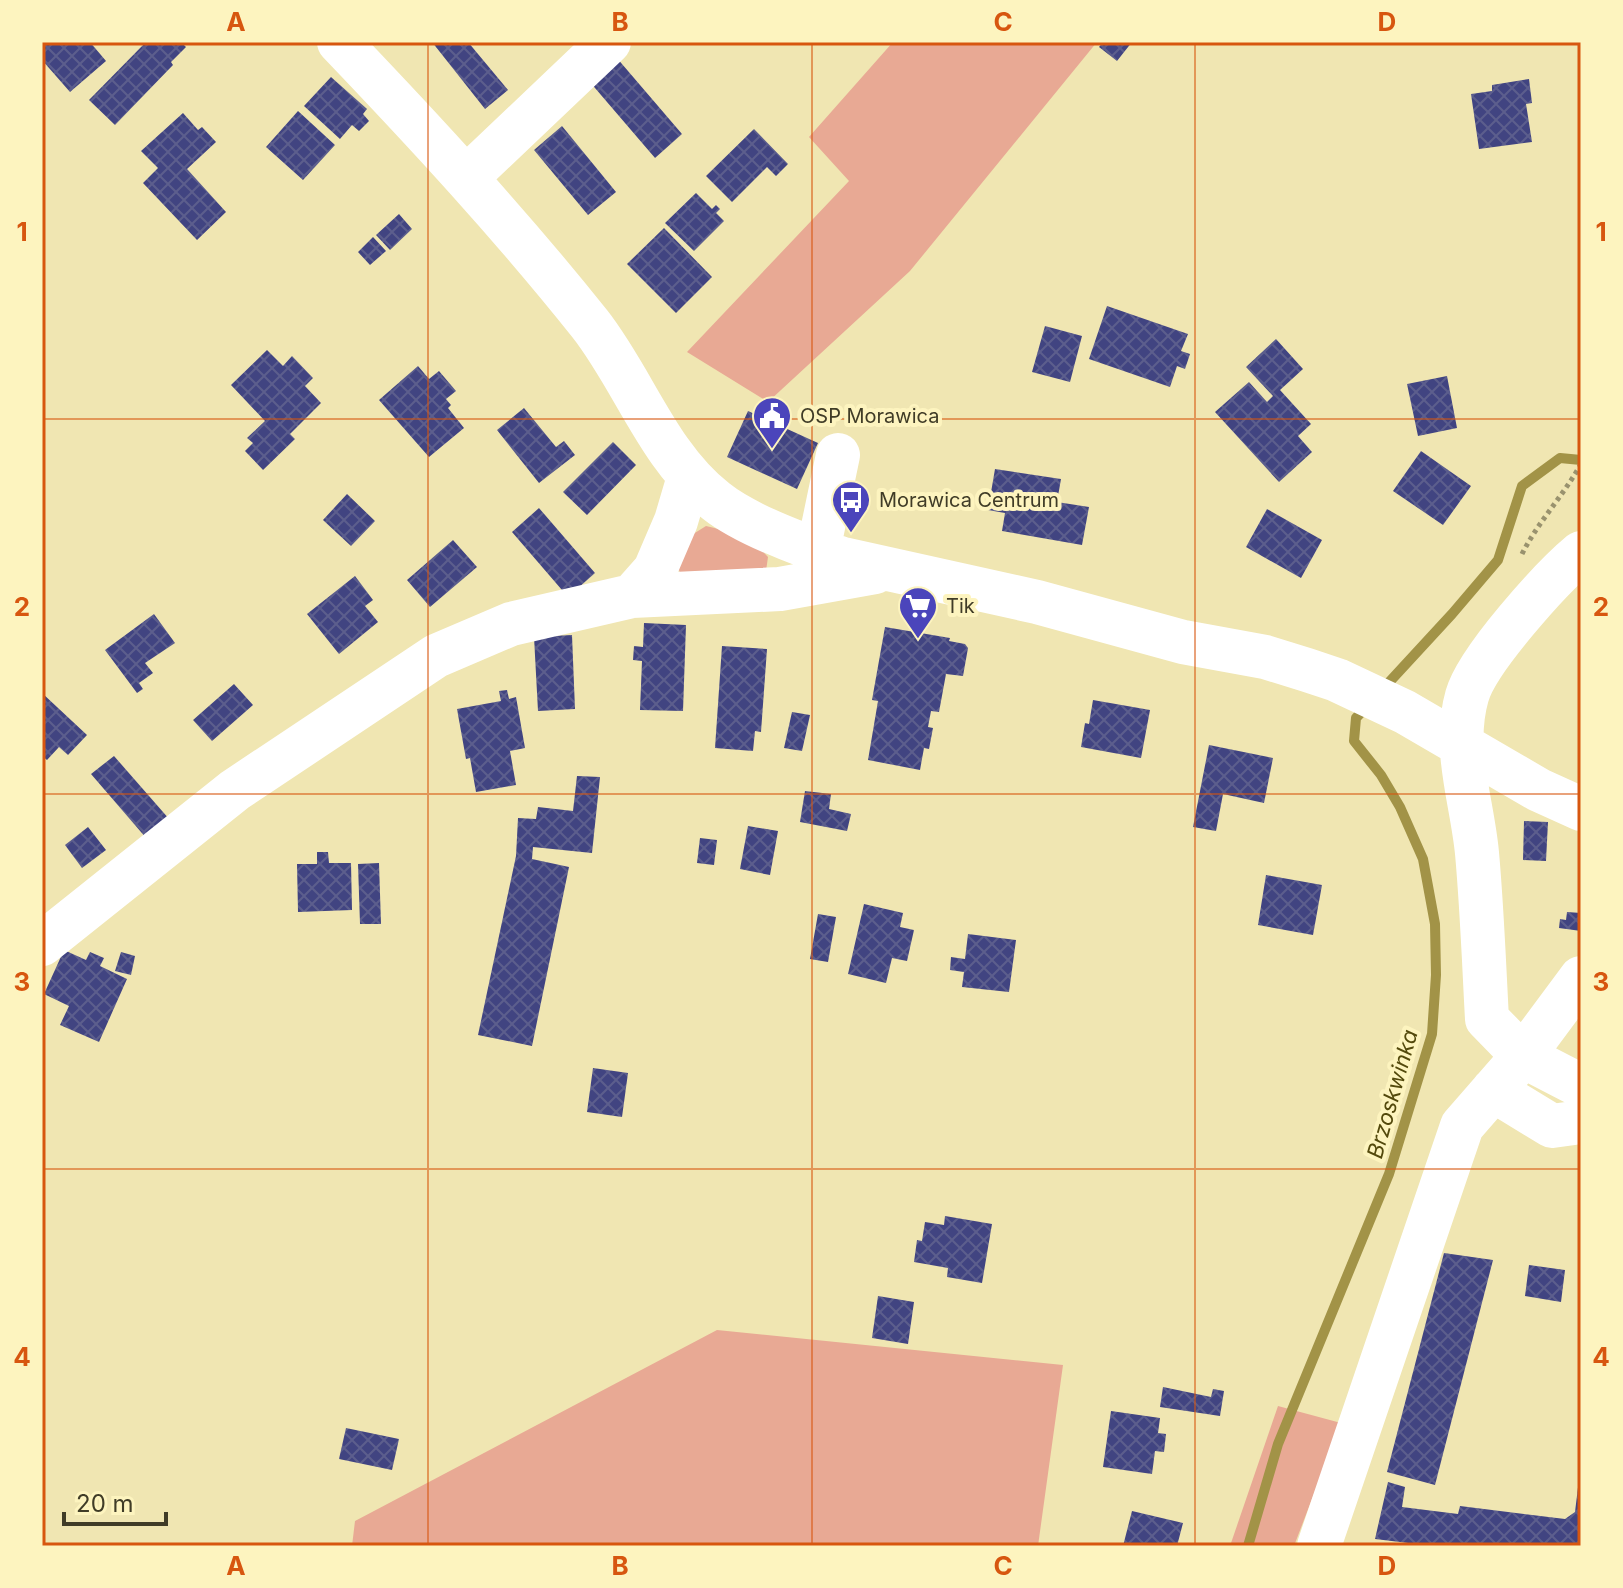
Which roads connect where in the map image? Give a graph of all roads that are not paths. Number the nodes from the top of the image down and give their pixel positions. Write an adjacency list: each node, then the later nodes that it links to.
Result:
1 (339, 42): 3 (street)
2 (609, 42): 3 (street)
3 (467, 177): 5 (street)
4 (838, 455): 6 (street)
5 (689, 477): 6 (street); 9 (street)
6 (818, 551): 8 (street)
7 (1581, 553): 10 (street)
8 (893, 569): 9 (street); 10 (street)
9 (632, 596): 12 (street)
10 (1459, 742): 11 (street); 14 (street)
11 (1581, 809)
12 (42, 944)
13 (1581, 978): 14 (street)
14 (1523, 1056): 15 (street); 16 (street)
15 (1581, 1086)
16 (1493, 1090): 17 (street); 18 (street)
17 (1581, 1122)
18 (1319, 1546)

